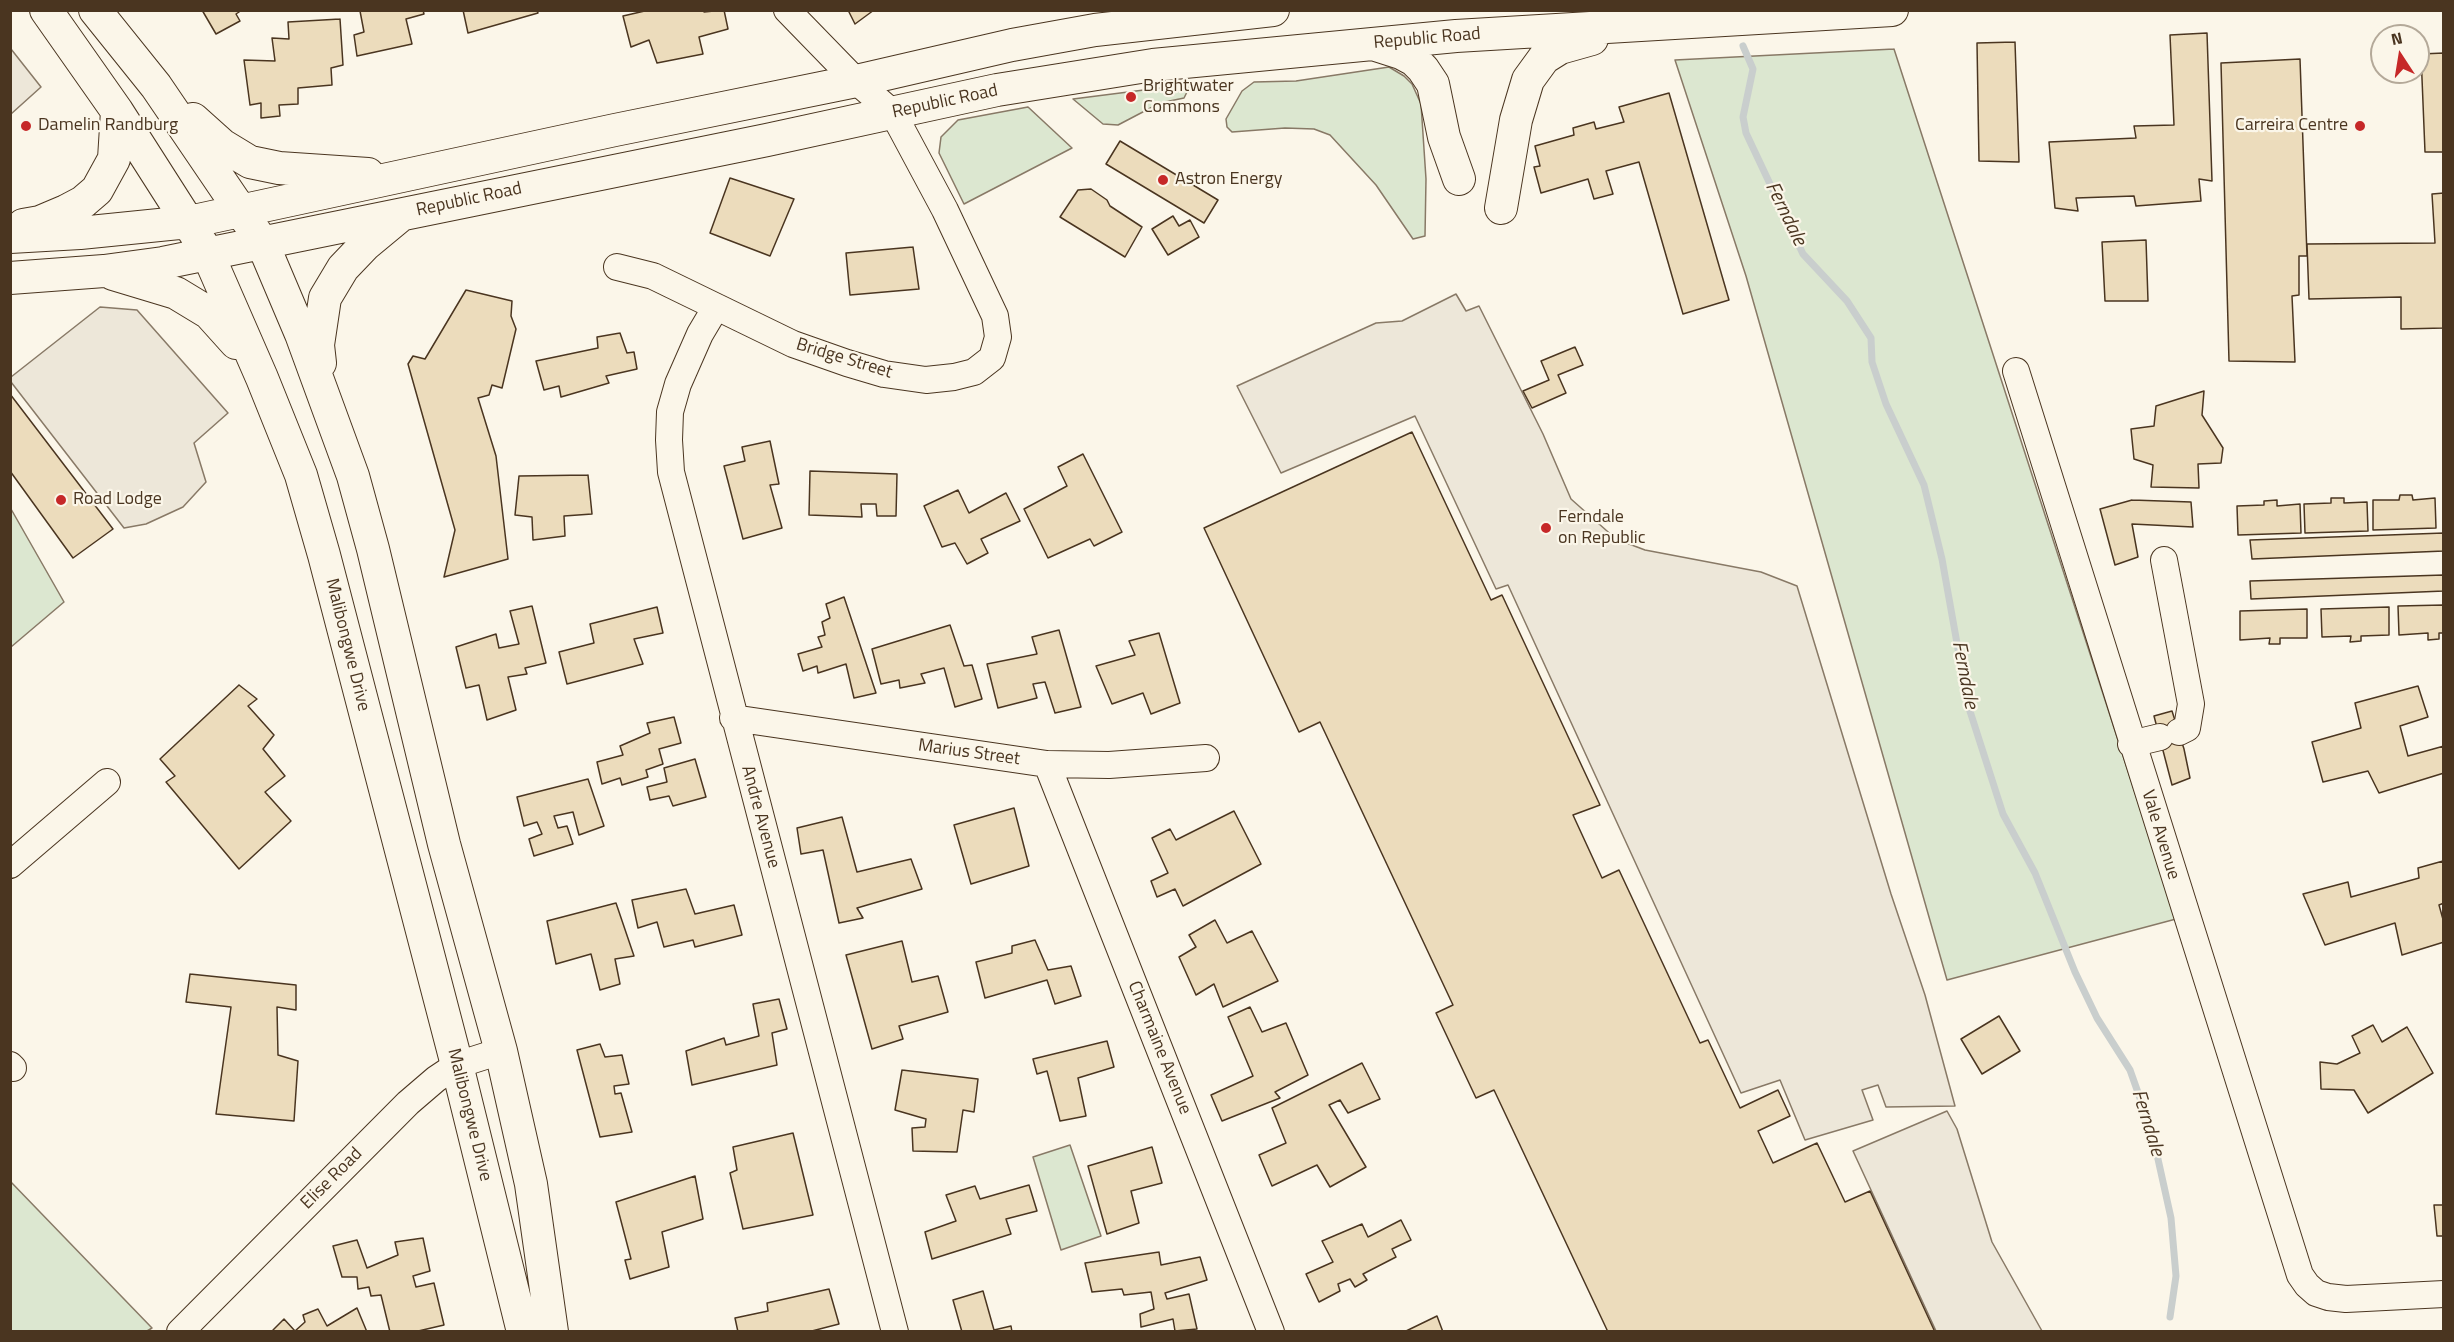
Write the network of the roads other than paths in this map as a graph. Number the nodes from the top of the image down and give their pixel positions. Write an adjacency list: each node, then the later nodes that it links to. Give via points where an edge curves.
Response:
1 (46, 10): 10 (main road, Malibongwe Drive)
2 (95, 10): 9 (main road)
3 (787, 10): 8 (street)
4 (1273, 10): 8 (main road, via 1095,30)
5 (1892, 10): 6 (main road, Republic Road)
6 (1660, 22): 7 (main road, Republic Road); 14 (main road, via 1574,43 1544,58 1528,80 1521,99)
7 (1373, 44): 11 (main road, Republic Road, via 1153,65 997,90); 13 (main road, via 1414,60 1433,84 1444,137)
8 (856, 81): 11 (street); 12 (main road)
9 (156, 86): 12 (main road, via 222,145 250,162); 15 (main road)
10 (117, 111): 17 (main road, Malibongwe Drive); 18 (main road, via 114,159 97,190 83,202 40,222)
11 (893, 113): 16 (main road, Republic Road); 25 (street, Bridge Street, via 995,316 998,337 992,358 974,372 954,377 926,380 884,374 793,344)
12 (394, 177): 15 (main road)
13 (1459, 179)
14 (1501, 208)
15 (241, 211): 17 (main road); 20 (main road)
16 (404, 214): 20 (main road, Republic Road); 28 (main road, via 365,244 343,268 325,298 318,345)
17 (189, 222): 19 (main road); 21 (main road, Malibongwe Drive)
18 (10, 228)
19 (10, 237)
20 (262, 242): 21 (main road, Republic Road); 28 (main road)
21 (207, 252): 23 (main road, Republic Road); 27 (main road, Malibongwe Drive)
22 (616, 267): 25 (street, Bridge Street, via 653,276)
23 (104, 271): 24 (main road, Republic Road); 27 (main road, via 176,292 209,313 229,332)
24 (10, 278)
25 (716, 307): 30 (street, Andre Avenue, via 678,384 670,412 669,440 671,471)
26 (2016, 371): 31 (street, Vale Avenue)
27 (262, 378): 37 (main road, Malibongwe Drive, via 319,535)
28 (322, 388): 36 (main road, via 374,549 444,844)
29 (2164, 560): 31 (street, via 2191,704 2187,728)
30 (734, 718): 33 (street, Marius Street); 42 (street, Andre Avenue)
31 (2131, 744): 38 (street, Vale Avenue, via 2300,1275 2316,1293 2346,1299)
32 (1206, 758): 33 (street, Marius Street, via 1109,765)
33 (1047, 764): 43 (street, Charmaine Avenue)
34 (107, 782): 35 (street)
35 (10, 865)
36 (501, 1051): 37 (street, Elise Road); 41 (main road, via 531,1184)
37 (457, 1065): 39 (street, Elise Road, via 408,1103); 40 (main road, Malibongwe Drive)
38 (2444, 1294)
39 (180, 1332)
40 (523, 1332)
41 (552, 1332)
42 (895, 1332)
43 (1271, 1332)

